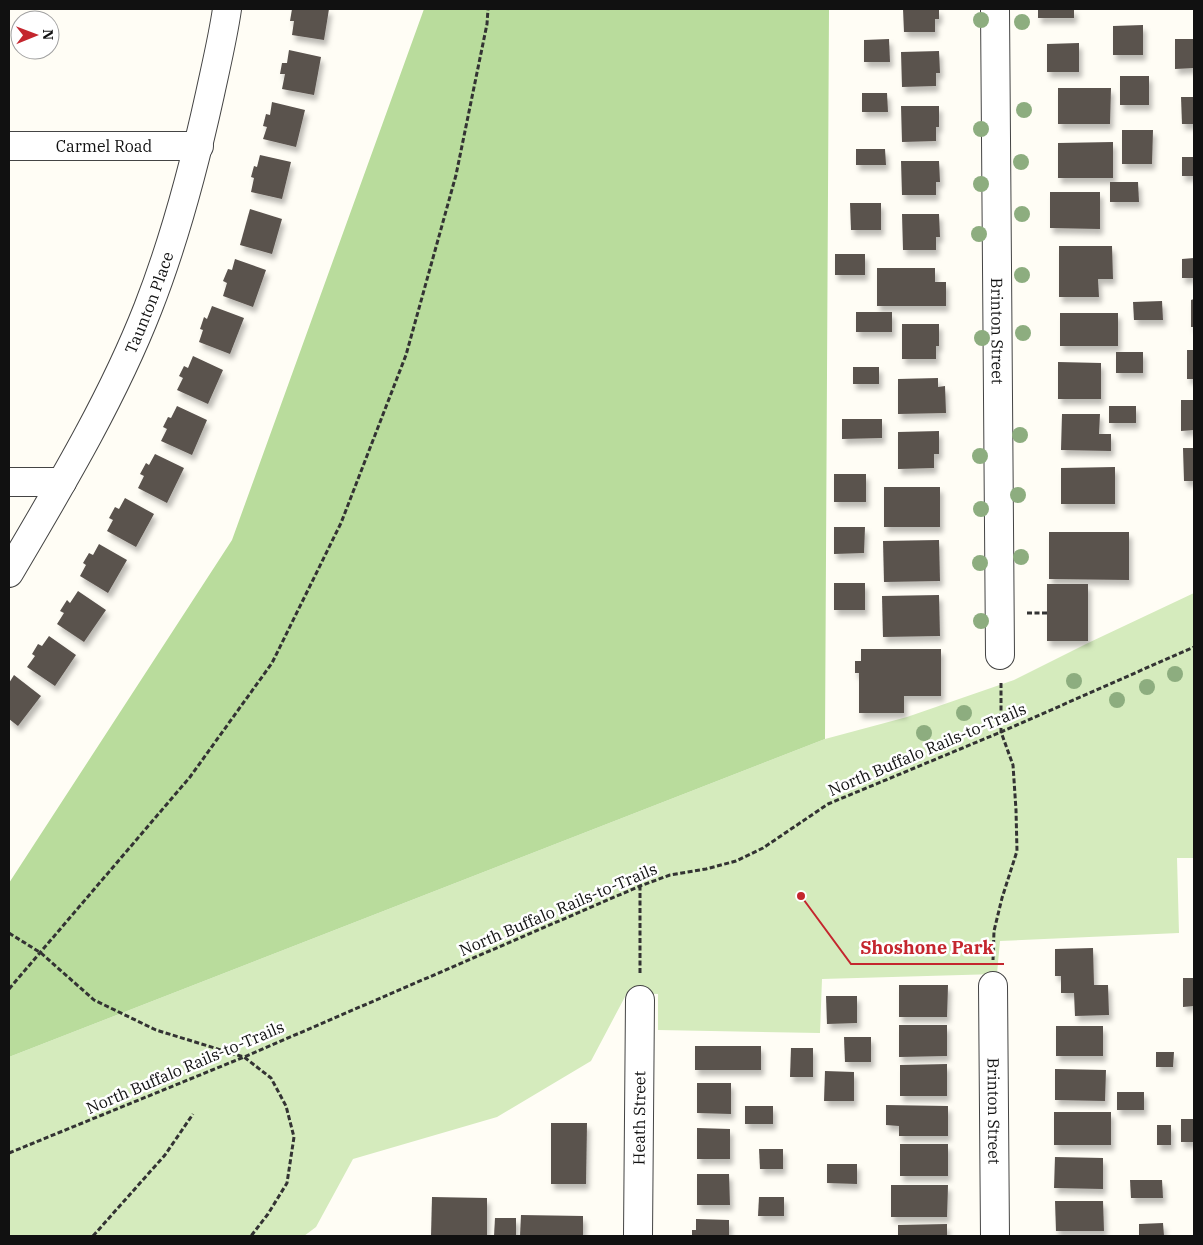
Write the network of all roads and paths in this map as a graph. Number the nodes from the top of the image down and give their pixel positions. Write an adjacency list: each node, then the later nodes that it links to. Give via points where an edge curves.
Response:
1 (228, 9): 5 (street, Taunton Place)
2 (488, 9): 16 (path, via 456,175 406,355 341,523 272,664 190,777)
3 (995, 9): 12 (street, Brinton Street)
4 (9, 146): 5 (street, Carmel Road)
5 (199, 146): 7 (street, Taunton Place, via 148,309 125,361)
6 (9, 482): 7 (street)
7 (62, 482): 8 (street, Taunton Place)
8 (9, 573)
9 (1018, 613): 10 (path)
10 (1047, 613)
11 (1194, 647): 13 (path, North Buffalo Rails-to-Trails)
12 (1000, 655): 13 (path)
13 (1001, 732): 14 (path, North Buffalo Rails-to-Trails, via 828,804 764,848 736,861 670,875); 17 (path, via 1012,765 1017,851 994,931)
14 (640, 886): 19 (path); 20 (path, North Buffalo Rails-to-Trails)
15 (9, 933): 16 (path)
16 (41, 953): 18 (path); 20 (path, via 94,1000 156,1030)
17 (992, 986): 26 (street, Brinton Street)
18 (9, 989)
19 (640, 1000): 25 (street, Heath Street)
20 (244, 1057): 22 (path, North Buffalo Rails-to-Trails); 24 (path, via 271,1078 286,1106 294,1137 287,1182)
21 (194, 1114): 23 (path, via 165,1155)
22 (9, 1153)
23 (93, 1236)
24 (251, 1236)
25 (638, 1236)
26 (995, 1236)

